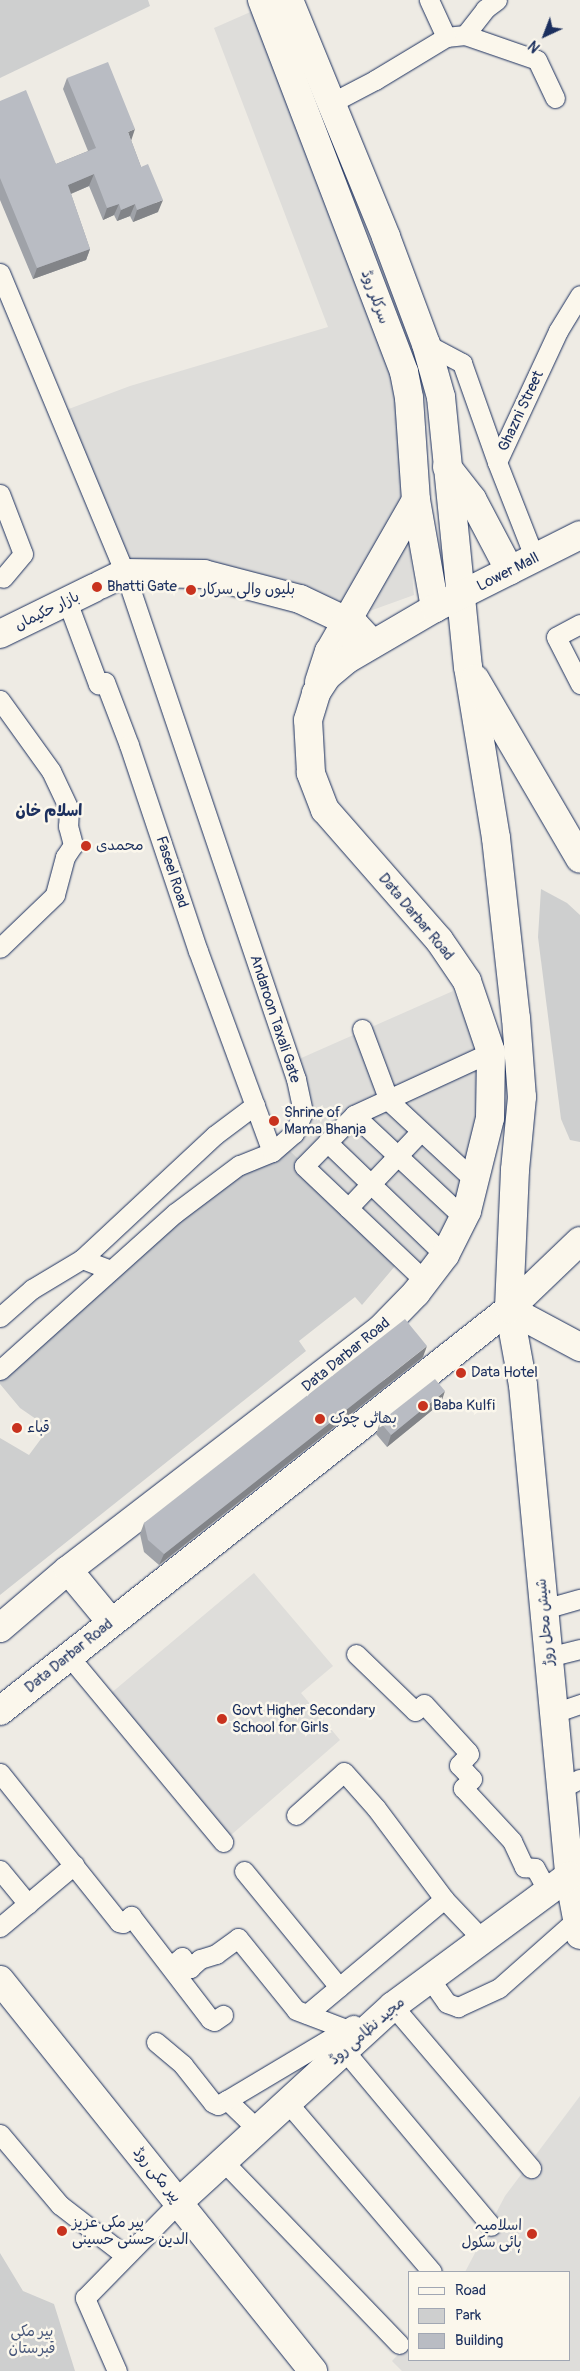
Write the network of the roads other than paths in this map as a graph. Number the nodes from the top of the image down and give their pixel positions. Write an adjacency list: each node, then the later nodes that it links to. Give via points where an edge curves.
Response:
1 (262, 0): 15 (main road, سرکلر روڈ, via 404,372 410,398)
2 (289, 0): 8 (main road, سرکلر روڈ)
3 (429, 0): 6 (street)
4 (497, 0): 5 (street, via 485,9)
5 (465, 35): 6 (street); 7 (street, via 538,60)
6 (446, 37): 8 (street)
7 (555, 98)
8 (331, 102): 11 (main road, سرکلر روڈ)
9 (0, 273): 19 (street, Andaroon Taxali Gate)
10 (580, 295): 12 (street, Ghazni Street, via 558,331)
11 (426, 344): 12 (street, via 462,363); 13 (main road, سرکلر روڈ, via 441,397)
12 (497, 462): 17 (street, Ghazni Street)
13 (447, 467): 18 (main road, via 472,499); 21 (main road, سرکلر روڈ, via 451,520)
14 (0, 494): 20 (street, via 23,554)
15 (416, 500): 23 (main road, سرکلر روڈ); 24 (main road)
16 (580, 535): 17 (main road, Lower Mall)
17 (535, 559): 18 (main road, Lower Mall)
18 (510, 571): 21 (main road, Lower Mall)
19 (125, 573): 22 (main road, بازار حکیماں); 24 (main road, via 204,574 282,593); 41 (street, Andaroon Taxali Gate, via 296,1079 303,1112 294,1133)
20 (3, 578)
21 (463, 594): 23 (main road, Lower Mall); 28 (main road, سرکلر روڈ)
22 (67, 601): 26 (main road, بازار حکیماں); 37 (street, Faseel Road, via 98,684 105,682 129,745 198,951)
23 (435, 608): 27 (main road, Data Darbar Road)
24 (346, 620): 27 (main road, via 360,628); 30 (main road, via 328,652)
25 (580, 624): 29 (street, via 556,637)
26 (0, 634)
27 (372, 642): 30 (main road, Data Darbar Road, via 336,667)
28 (468, 667): 32 (main road); 52 (main road, شیش محل روڑ, via 496,838 522,1097 514,1180)
29 (580, 684)
30 (316, 693): 35 (main road, Data Darbar Road, via 308,720 308,752 311,773 325,810 439,940 458,967 478,1008)
31 (0, 700): 33 (street, via 52,772 69,809 68,826 73,845 54,896)
32 (580, 859)
33 (0, 948)
34 (362, 1029): 36 (street)
35 (491, 1052): 36 (street); 43 (main road, Data Darbar Road, via 490,1118)
36 (389, 1101): 38 (street); 39 (street)
37 (255, 1105): 41 (street, Faseel Road); 49 (street, via 215,1135)
38 (354, 1115): 40 (street); 42 (street)
39 (421, 1130): 42 (street); 43 (street)
40 (327, 1142): 44 (street); 45 (street, via 304,1166)
41 (272, 1152): 50 (street, Andaroon Taxali Gate, via 239,1165 175,1213)
42 (397, 1156): 44 (street); 46 (street)
43 (475, 1181): 46 (main road, Data Darbar Road)
44 (371, 1184): 45 (street); 48 (street)
45 (348, 1208): 51 (street)
46 (464, 1218): 48 (main road, Data Darbar Road)
47 (580, 1241): 52 (main road, Data Darbar Road)
48 (445, 1255): 51 (main road, Data Darbar Road)
49 (82, 1259): 50 (street); 53 (street, via 32,1289)
50 (111, 1270): 55 (street, Andaroon Taxali Gate)
51 (425, 1281): 56 (main road, Data Darbar Road, via 380,1330)
52 (509, 1309): 54 (main road); 58 (main road, شیش محل روڑ, via 523,1385); 59 (main road, Data Darbar Road)
53 (0, 1317)
54 (580, 1347)
55 (0, 1370)
56 (68, 1570): 59 (main road); 60 (main road, Data Darbar Road)
57 (580, 1599): 58 (street)
58 (544, 1609): 64 (main road, شیش محل روڑ)
59 (111, 1622): 63 (main road, Data Darbar Road)
60 (0, 1628)
61 (580, 1649): 64 (street)
62 (356, 1654): 75 (street, via 415,1711 424,1704 468,1752 459,1765 472,1779 463,1788 512,1842 524,1867 535,1868)
63 (68, 1655): 66 (main road, Data Darbar Road); 71 (street)
64 (548, 1657): 67 (main road, شیش محل روڑ)
65 (580, 1704): 67 (street)
66 (0, 1711)
67 (554, 1713): 69 (main road, شیش محل روڑ)
68 (0, 1773): 72 (street)
69 (570, 1784): 75 (main road, شیش محل روڑ)
70 (296, 1815): 76 (street, via 344,1772 376,1808)
71 (223, 1842)
72 (74, 1865): 77 (street); 81 (street, via 119,1922 123,1923 131,1916)
73 (0, 1870): 77 (street)
74 (244, 1871): 84 (street)
75 (558, 1884): 79 (main road, شیش محل روڑ); 80 (main road, مجید نظامی روڈ)
76 (444, 1899): 80 (street); 84 (street)
77 (28, 1904): 78 (street)
78 (0, 1927)
79 (578, 1927): 82 (street, via 499,1988 458,2007 447,2003)
80 (484, 1940): 82 (main road, مجید نظامی روڈ)
81 (171, 1966): 86 (street, via 182,1957 190,1968 200,1958 216,1954 238,1938 294,2008); 87 (street, via 210,2019 214,2021)
82 (430, 1979): 85 (main road, مجید نظامی روڈ)
83 (0, 1980): 96 (main road, پیر مکی روڈ)
84 (339, 1987): 86 (street)
85 (393, 2006): 88 (main road, مجید نظامی روڈ); 95 (street)
86 (307, 2014): 88 (street)
87 (223, 2015)
88 (352, 2037): 90 (street); 91 (main road, مجید نظامی روڈ); 97 (street)
89 (156, 2042): 90 (street, via 183,2065 213,2103 218,2105)
90 (227, 2100): 92 (street)
91 (287, 2102): 92 (main road, مجید نظامی روڈ); 99 (street)
92 (257, 2129): 94 (main road, مجید نظامی روڈ)
93 (3, 2141): 98 (street, via 60,2205)
94 (223, 2161): 96 (main road, مجید نظامی روڈ); 100 (street)
95 (532, 2168)
96 (179, 2202): 98 (street); 102 (main road, پیر مکی روڈ)
97 (492, 2226)
98 (126, 2256): 101 (street, via 85,2298)
99 (431, 2271)
100 (399, 2344)
101 (117, 2371)
102 (314, 2371)

